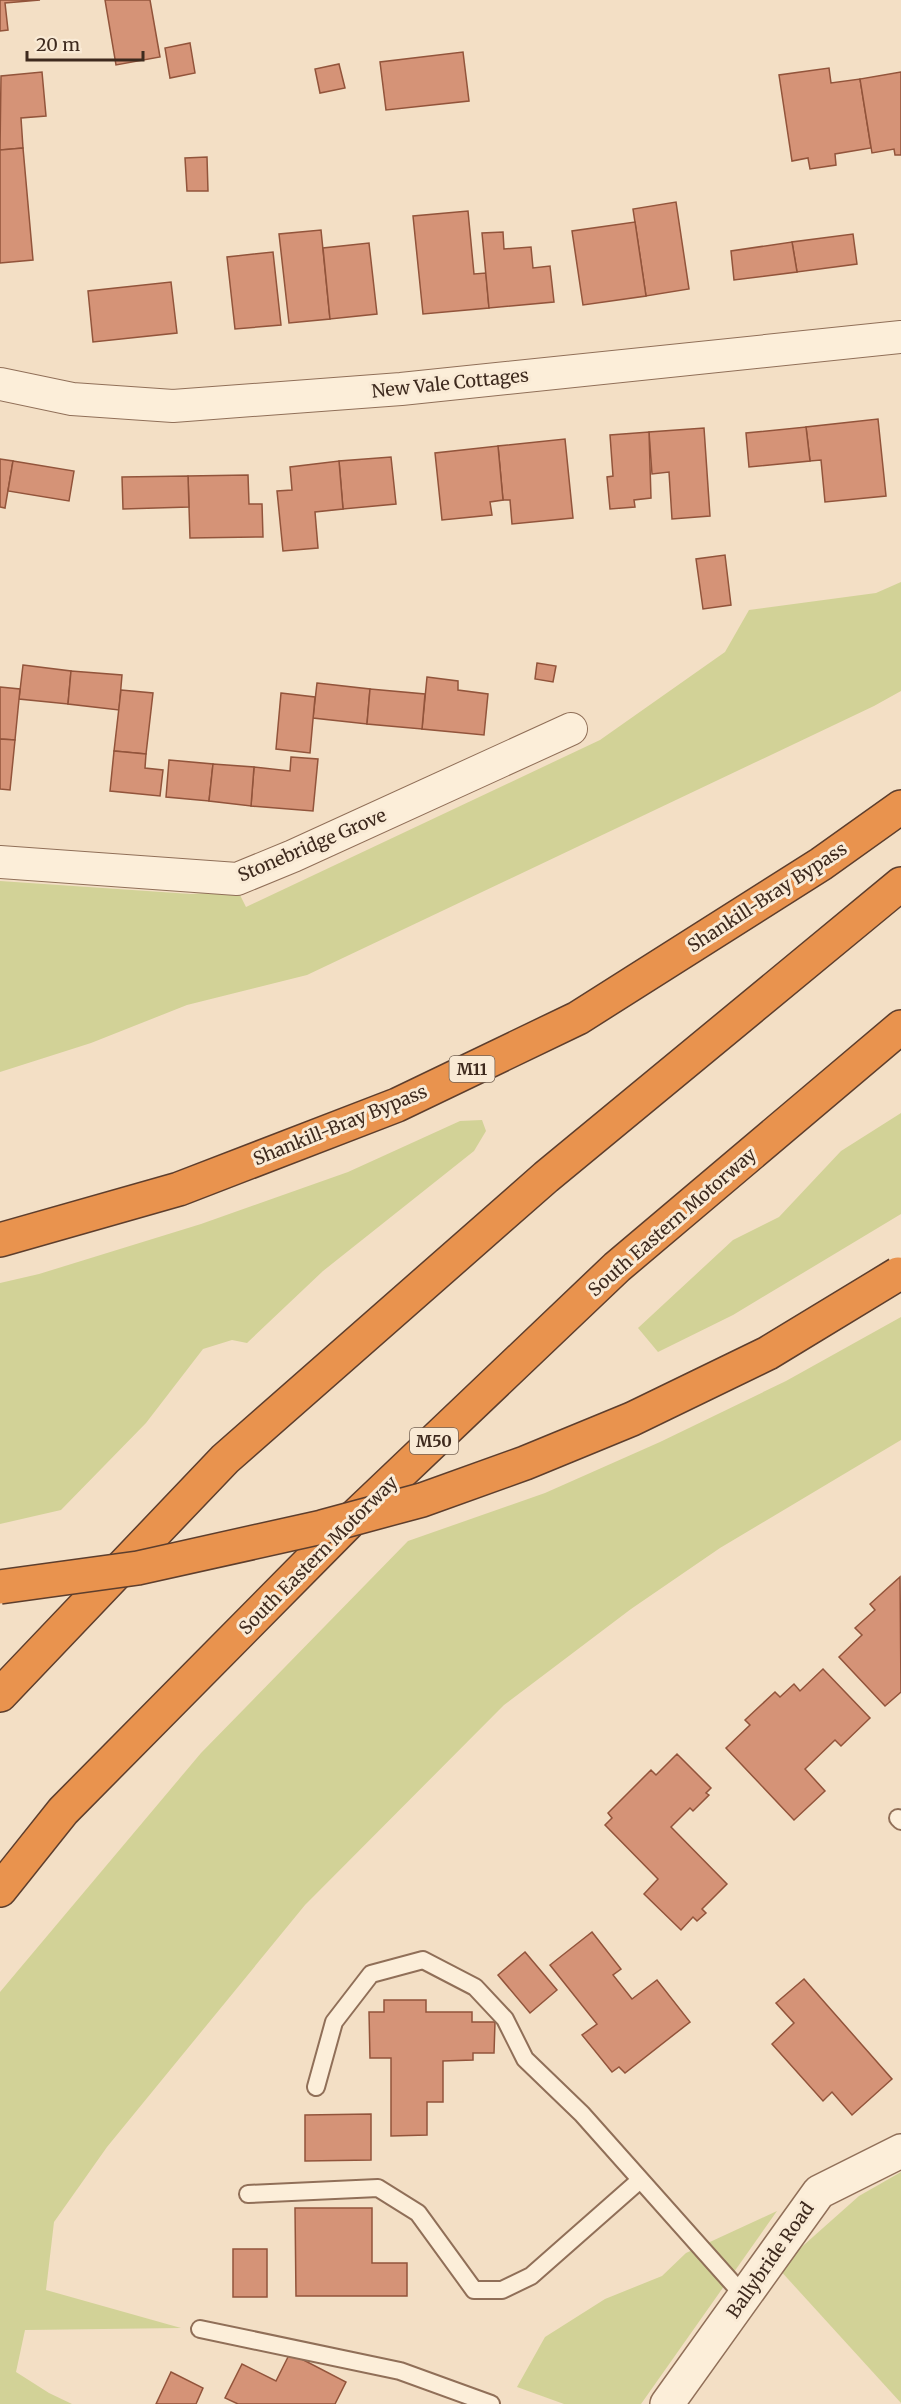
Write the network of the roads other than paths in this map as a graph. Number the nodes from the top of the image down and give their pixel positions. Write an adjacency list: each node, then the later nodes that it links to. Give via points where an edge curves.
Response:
1 (901, 337): 2 (street, New Vale Cottages, via 401,389 173,406 72,399)
2 (0, 384)
3 (571, 729): 5 (street, Stonebridge Grove, via 237,879)
4 (901, 807): 8 (highway, Shankill-Bray Bypass / M11, via 820,864 578,1018 418,1095 179,1189)
5 (0, 862)
6 (901, 884): 11 (highway, via 546,1177 225,1459)
7 (901, 1027): 12 (highway, South Eastern Motorway / M50, via 617,1267 356,1515 63,1811)
8 (0, 1240)
9 (899, 1273): 10 (highway, bridge, via 768,1353 632,1419 422,1500 138,1568)
10 (0, 1587)
11 (0, 1695)
12 (0, 1890)
13 (316, 2087): 15 (lane, via 334,2022 371,1974 423,1960 475,1987 505,2019 525,2059 582,2114)
14 (901, 2151): 17 (street, Ballybride Road, via 819,2192)
15 (640, 2180): 16 (lane, via 531,2276 502,2290 474,2290 418,2213 378,2188); 17 (lane)
16 (248, 2194)
17 (744, 2296): 20 (street, Ballybride Road)
18 (200, 2329): 19 (lane, via 400,2371)
19 (491, 2404)
20 (668, 2404)

